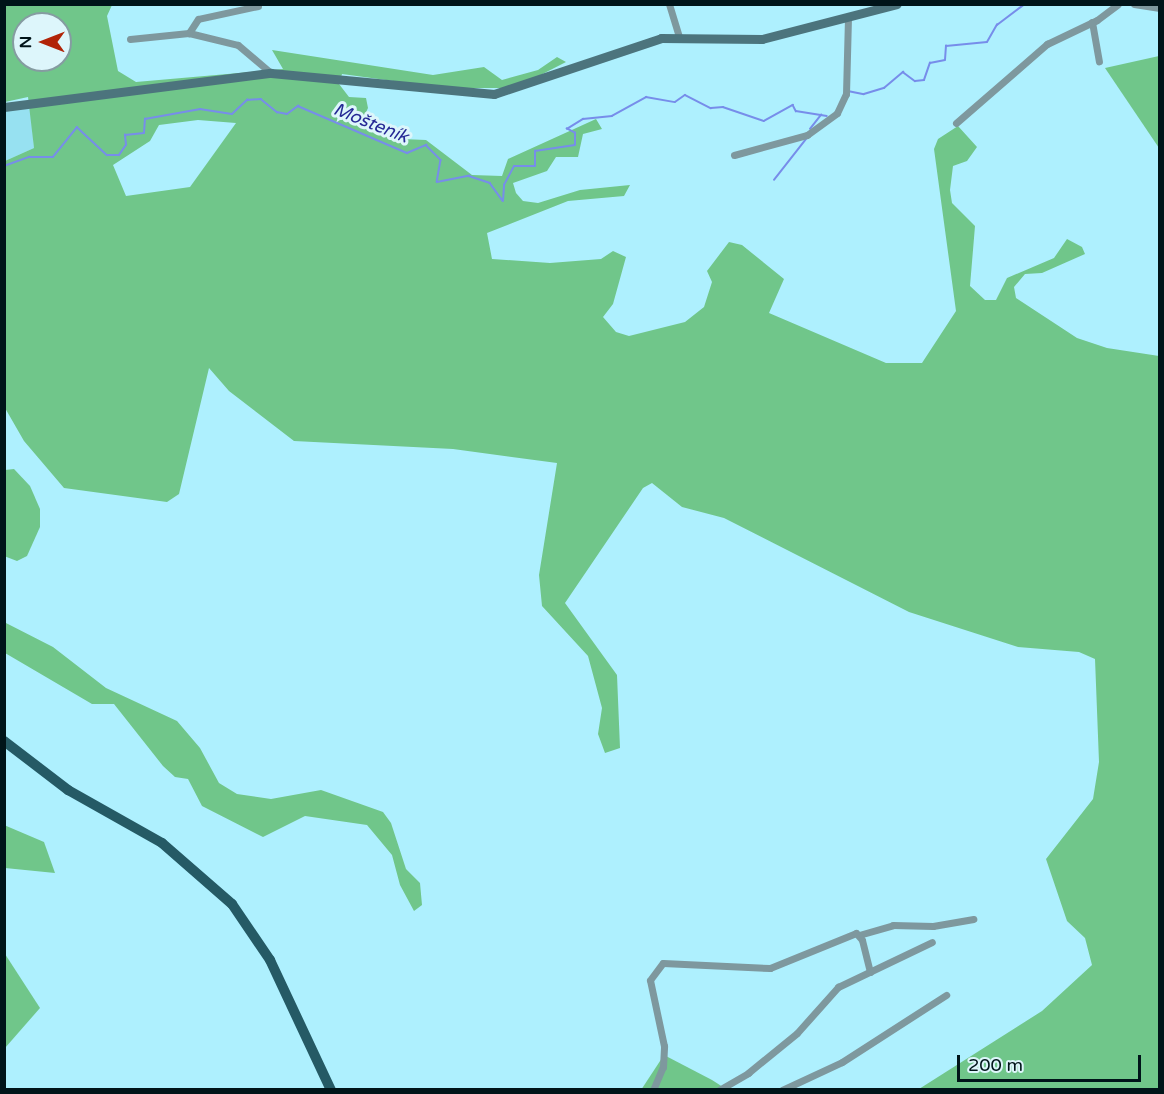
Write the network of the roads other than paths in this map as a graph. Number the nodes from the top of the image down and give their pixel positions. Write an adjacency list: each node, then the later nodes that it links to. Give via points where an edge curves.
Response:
1 (669, 4): 10 (street)
2 (897, 4): 7 (street)
3 (1118, 4): 8 (street)
4 (1134, 4): 6 (street)
5 (258, 6): 9 (street, via 198,19)
6 (1160, 8)
7 (848, 18): 10 (street, via 755,40); 16 (street, via 846,92 837,113 809,134)
8 (1092, 21): 12 (street); 15 (street, via 1047,45)
9 (189, 33): 11 (street); 13 (street, via 238,45)
10 (679, 36): 13 (street, via 637,45 522,88 481,96)
11 (130, 39)
12 (1099, 61)
13 (271, 73): 14 (street)
14 (4, 107)
15 (956, 123)
16 (734, 155)
17 (4, 741): 23 (main road, via 68,790 162,843 196,868 232,904 270,960)
18 (973, 919): 19 (street, via 933,926 893,925)
19 (859, 935): 21 (street); 24 (street, via 839,936 770,968 668,962 659,965 650,980 664,1046 663,1067)
20 (932, 942): 21 (street)
21 (870, 972): 25 (street, via 838,987 797,1033 748,1073)
22 (946, 995): 26 (street, via 842,1062)
23 (331, 1089)
24 (653, 1089)
25 (719, 1089)
26 (782, 1089)

